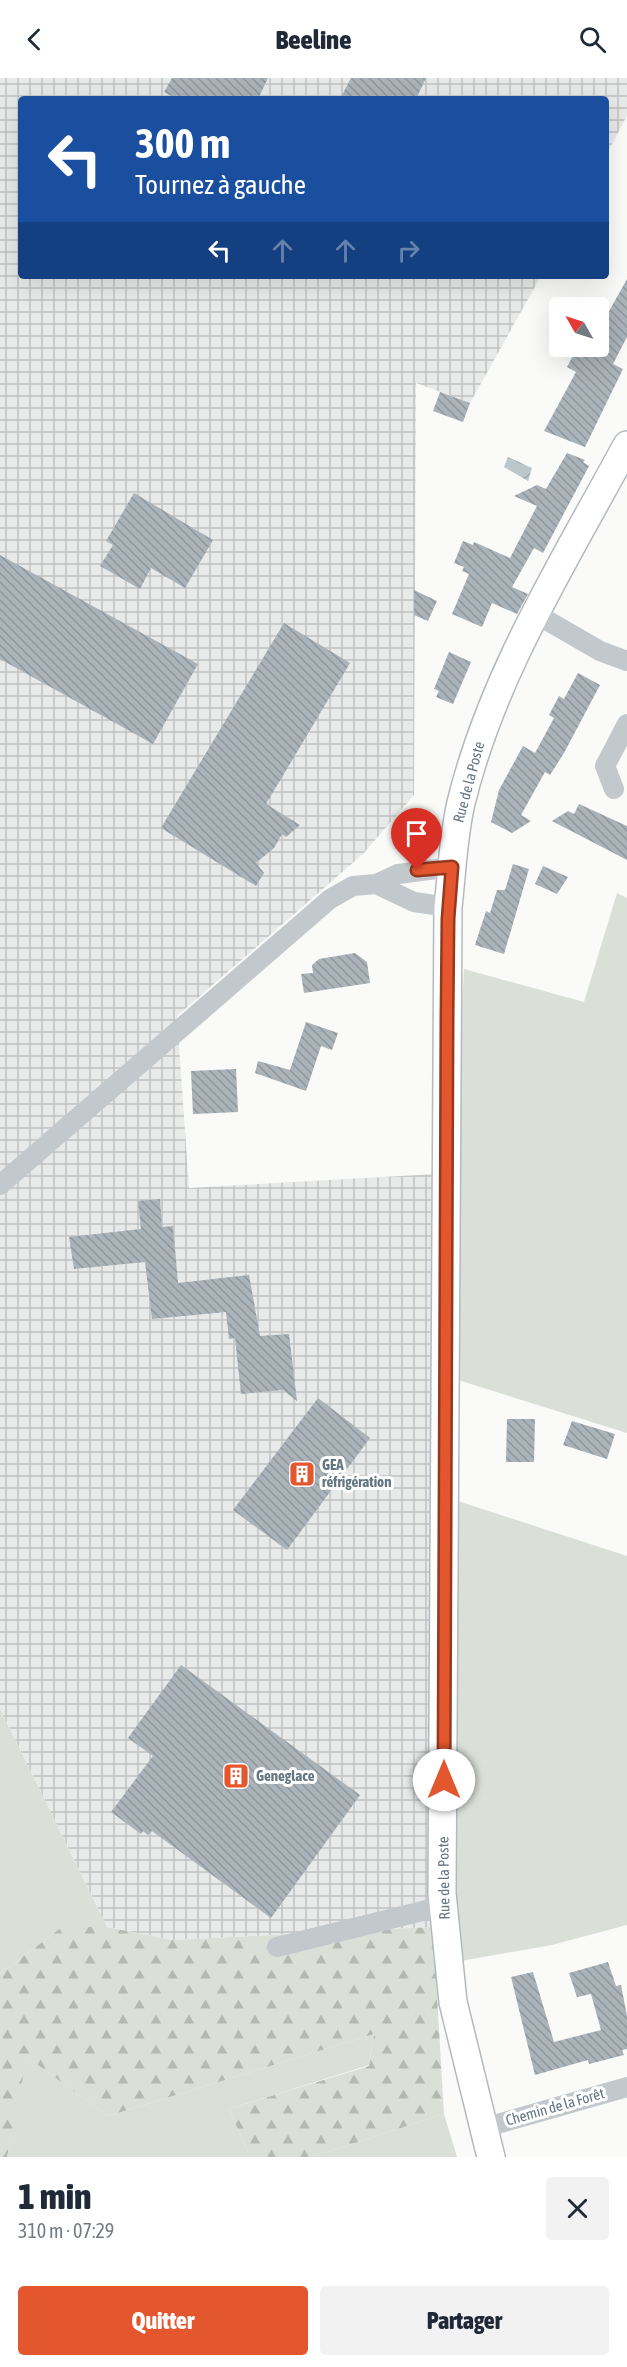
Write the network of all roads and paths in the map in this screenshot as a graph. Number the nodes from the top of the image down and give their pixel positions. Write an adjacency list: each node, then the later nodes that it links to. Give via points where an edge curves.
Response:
1 (627, 445): 2 (street, Rue de la Poste)
2 (536, 614): 3 (street, via 600,651); 6 (street, Rue de la Poste, via 474,756 460,808)
3 (627, 661)
4 (627, 724): 5 (street, via 605,766)
5 (615, 789)
6 (452, 867): 7 (street, via 417,870); 8 (street, Rue de la Poste)
7 (376, 884): 8 (street, via 414,902); 9 (street, via 353,886 330,899)
8 (448, 907): 10 (street, Rue de la Poste)
9 (0, 1185)
10 (443, 1906): 11 (street); 13 (street, Rue de la Poste, via 453,2002)
11 (277, 1947)
12 (627, 2087): 13 (street, Chemin de la Forêt)
13 (483, 2128): 14 (street, Rue de la Poste)
14 (491, 2157)

